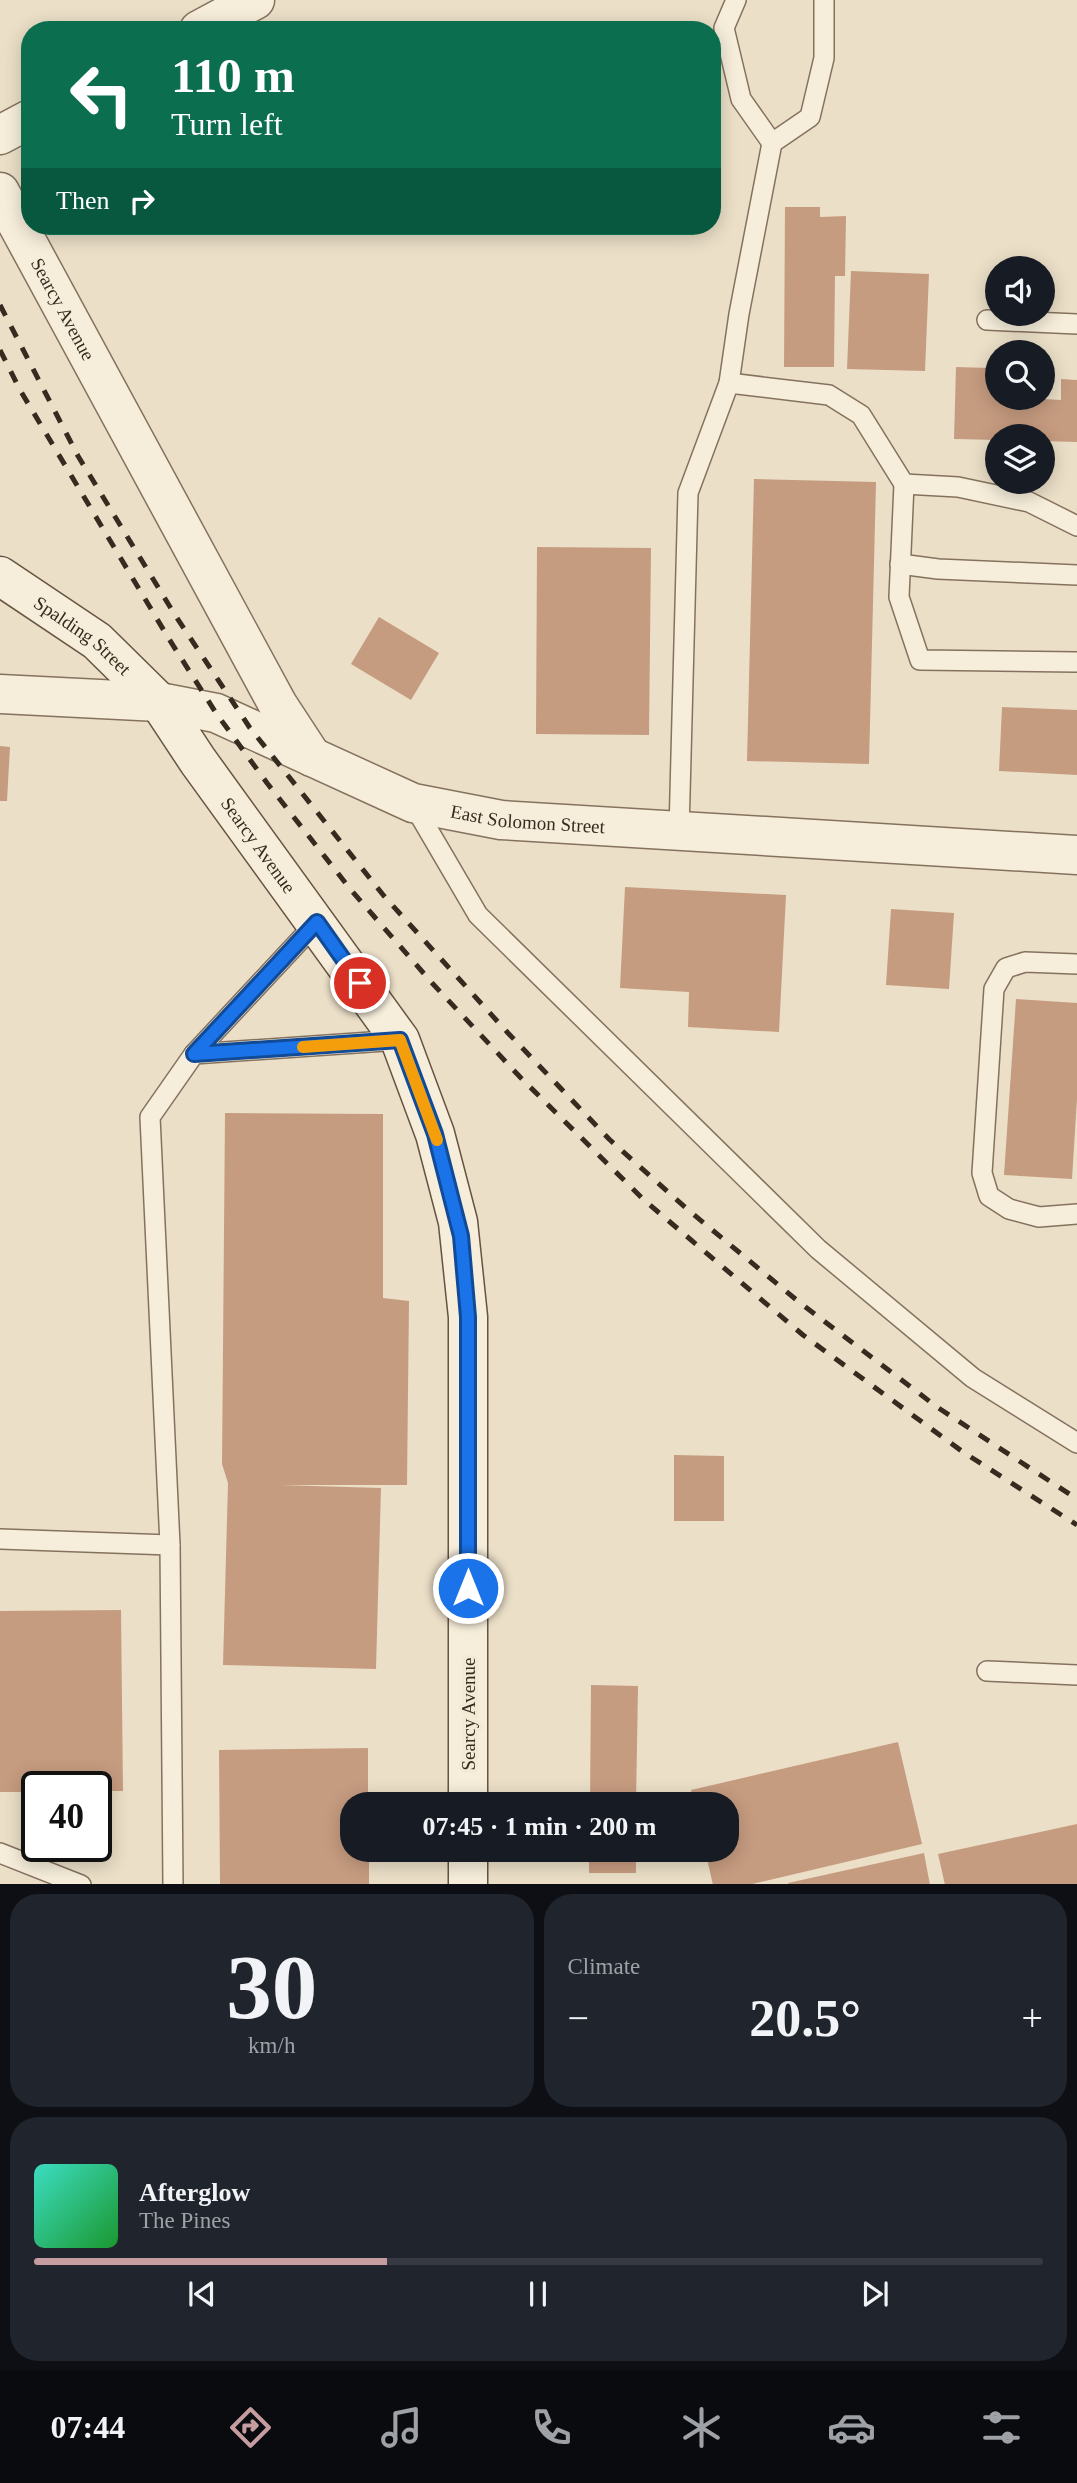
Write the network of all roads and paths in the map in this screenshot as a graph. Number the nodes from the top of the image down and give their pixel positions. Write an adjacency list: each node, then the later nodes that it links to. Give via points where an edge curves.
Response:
1 (255, 0): 4 (street)
2 (736, 0): 7 (lane, via 724,28 741,99)
3 (824, 0): 7 (lane, via 824,58 810,117)
4 (216, 21)
5 (21, 124): 6 (street)
6 (0, 135)
7 (772, 143): 13 (lane)
8 (0, 192): 9 (street, Searcy Avenue)
9 (21, 231)
10 (23, 235): 22 (street, Searcy Avenue, via 278,705)
11 (1055, 323): 12 (lane)
12 (1077, 324)
13 (729, 383): 14 (lane, via 829,395 861,415); 24 (lane, via 688,493)
14 (904, 484): 15 (lane, via 958,487 1029,502); 16 (lane)
15 (1077, 526)
16 (900, 564): 17 (lane); 19 (lane, via 899,597 920,660)
17 (1077, 575)
18 (0, 576): 21 (street, Spalding Street, via 97,641)
19 (1077, 662)
20 (0, 694): 21 (street, East Solomon Street)
21 (159, 702): 22 (street, East Solomon Street, via 216,713); 26 (street, Searcy Avenue)
22 (312, 757): 23 (street, East Solomon Street)
23 (412, 803): 24 (street, East Solomon Street, via 501,820); 31 (lane, via 478,915 818,1250 974,1378)
24 (679, 831): 25 (street, East Solomon Street)
25 (1077, 855)
26 (317, 922): 28 (street, Searcy Avenue); 29 (lane)
27 (1077, 964): 30 (lane, via 1025,962 1006,968 994,989 982,1173 989,1196 1009,1209 1040,1217)
28 (400, 1040): 29 (lane); 36 (street, Searcy Avenue, via 435,1134 461,1236 468,1317)
29 (194, 1054): 33 (lane, via 150,1117)
30 (1077, 1214)
31 (1077, 1443)
32 (0, 1539): 33 (lane)
33 (170, 1545): 40 (lane)
34 (987, 1671): 35 (lane)
35 (1077, 1675)
36 (468, 1792)
37 (1, 1858): 39 (lane)
38 (468, 1862): 41 (street)
39 (78, 1884)
40 (173, 1884)
41 (468, 1884)

